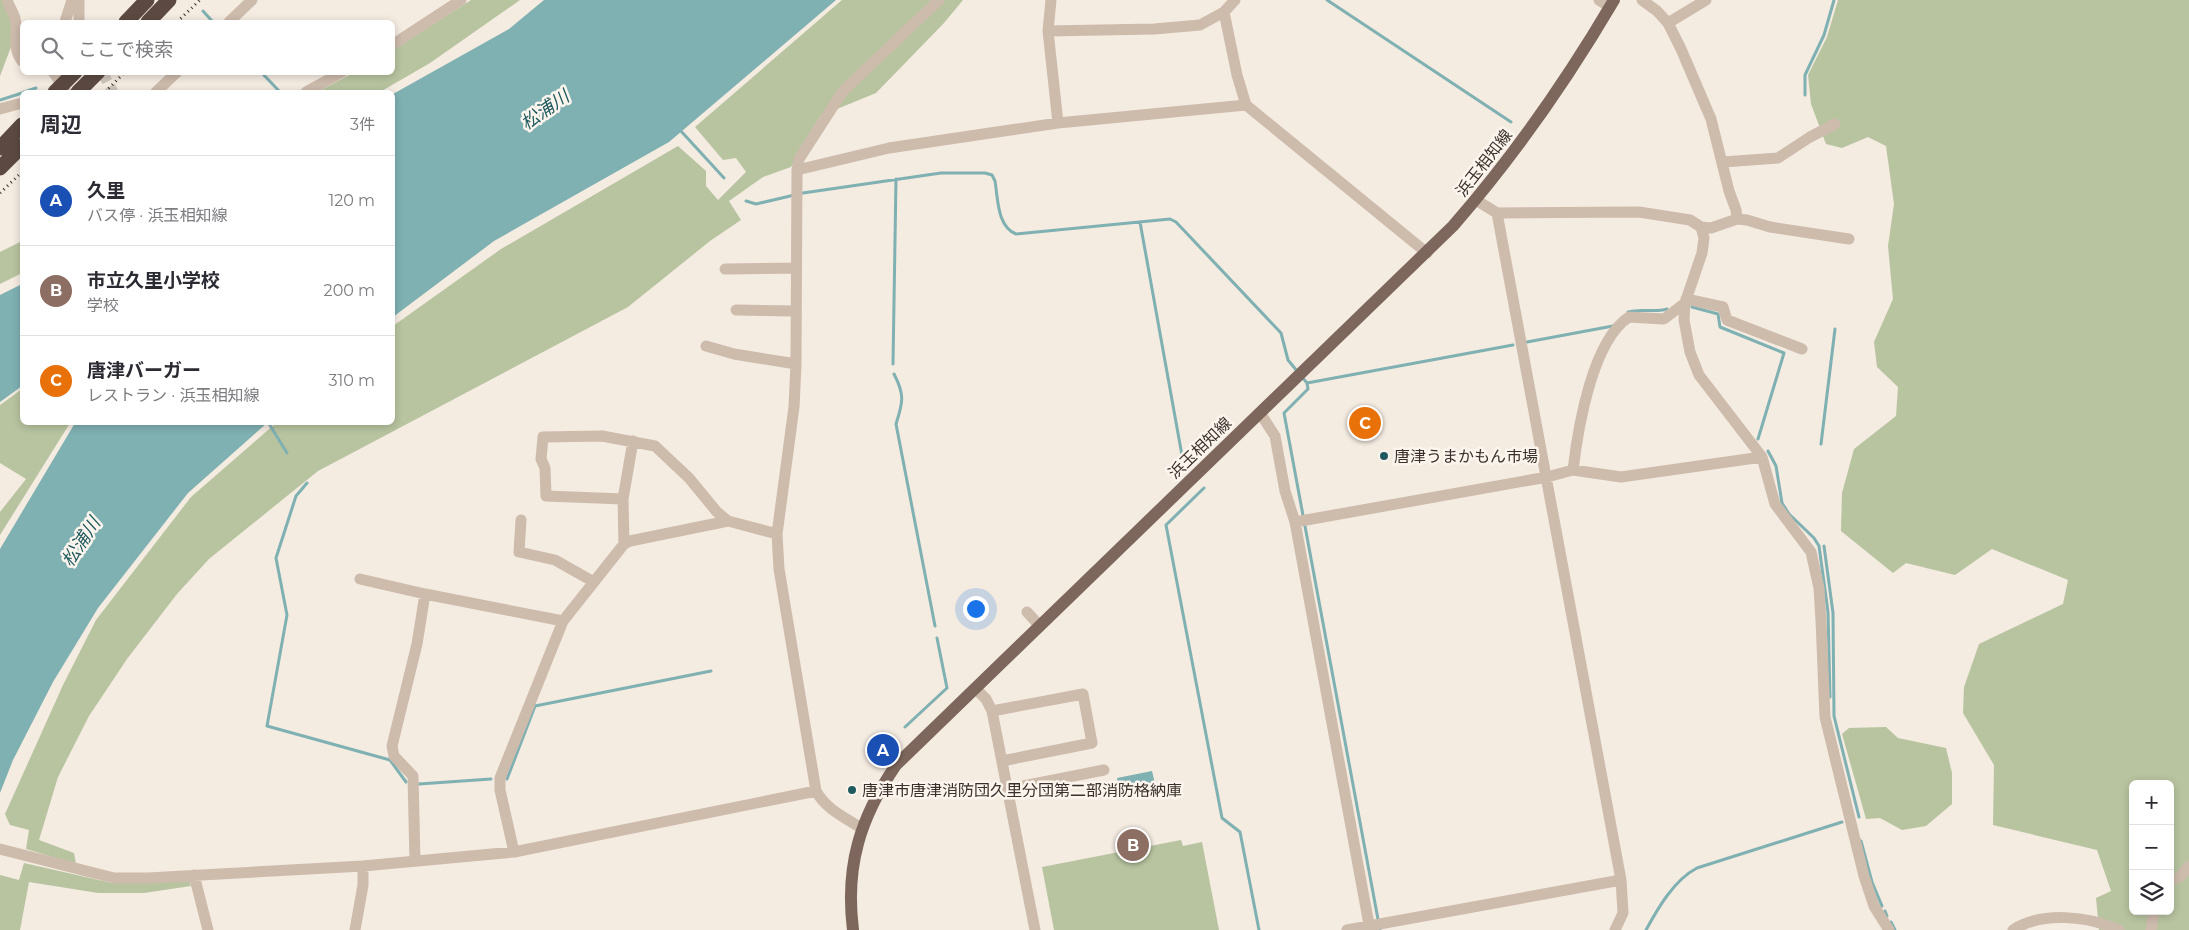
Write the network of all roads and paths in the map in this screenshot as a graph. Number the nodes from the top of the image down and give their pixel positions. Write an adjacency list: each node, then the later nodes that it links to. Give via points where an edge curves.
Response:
1 (6, 0): 23 (street, via 15,18 15,45)
2 (72, 0): 15 (street)
3 (79, 0): 16 (street)
4 (147, 0): 17 (highway)
5 (168, 0): 18 (highway)
6 (252, 0): 19 (street)
7 (461, 0): 22 (street)
8 (939, 0): 44 (street, via 843,91 799,159)
9 (1051, 0): 21 (street)
10 (1235, 0): 14 (street)
11 (1642, 0): 20 (street)
12 (1706, 0): 20 (street)
13 (1608, 2): 45 (main road, 浜玉相知線, via 1555,96)
14 (1224, 12): 21 (street, via 1200,25); 35 (street)
15 (67, 20)
16 (79, 20)
17 (128, 20)
18 (150, 20)
19 (231, 20)
20 (1668, 23): 42 (street, via 1710,119)
21 (1048, 31): 37 (street)
22 (395, 43)
23 (20, 58)
24 (56, 75): 29 (street)
25 (73, 75): 30 (highway)
26 (95, 75): 31 (highway)
27 (174, 75): 32 (street)
28 (337, 75): 33 (street)
29 (61, 90)
30 (62, 90)
31 (80, 90)
32 (158, 90)
33 (310, 90)
34 (20, 104): 36 (street)
35 (1246, 105): 37 (street); 50 (street)
36 (0, 109)
37 (1058, 123): 44 (street, via 889,148)
38 (1835, 124): 42 (street, via 1778,158)
39 (20, 127): 40 (highway)
40 (0, 148)
41 (20, 148): 43 (highway)
42 (1723, 162): 47 (street)
43 (0, 168)
44 (797, 170): 51 (street)
45 (1476, 200): 46 (street); 50 (main road, 浜玉相知線)
46 (1497, 213): 48 (street, via 1640,212 1690,220); 63 (street)
47 (1737, 219): 48 (street, via 1711,228); 49 (street)
48 (1702, 227): 53 (street, via 1702,253)
49 (1849, 239)
50 (1427, 253): 59 (main road, 浜玉相知線)
51 (795, 268): 52 (street); 55 (street)
52 (725, 269)
53 (1686, 301): 57 (street, via 1724,308 1727,320); 61 (street, via 1684,320 1690,352 1699,375); 62 (street, via 1664,319 1629,317 1600,353)
54 (736, 310): 55 (street)
55 (796, 311): 58 (street)
56 (706, 346): 58 (street)
57 (1802, 350)
58 (796, 364): 68 (street, via 794,407)
59 (1260, 413): 67 (street, via 1275,436 1285,491); 75 (main road, 浜玉相知線)
60 (633, 441): 64 (street); 64 (street, via 602,436 543,436 541,459 545,468 546,496); 66 (street, via 655,446)
61 (1762, 457): 62 (street, via 1621,476); 99 (street, via 1775,504 1812,552 1821,612 1825,717 1864,876 1874,906)
62 (1573, 470): 63 (street)
63 (1547, 477): 67 (street); 90 (street)
64 (623, 499): 69 (street)
65 (521, 520): 71 (street, via 519,552 555,560)
66 (728, 521): 68 (street); 69 (street)
67 (1300, 521): 92 (street)
68 (777, 534): 81 (street, via 779,569)
69 (624, 544): 71 (street)
70 (360, 579): 72 (street)
71 (594, 582): 74 (street)
72 (425, 594): 74 (street); 85 (street, via 392,746 394,756 413,776)
73 (1027, 612): 75 (street)
74 (563, 621): 84 (street, via 500,778)
75 (1039, 625): 76 (main road, 浜玉相知線)
76 (975, 688): 77 (street, via 986,699); 82 (main road, 浜玉相知線, via 896,765 877,794)
77 (992, 712): 78 (street); 78 (street, via 1082,694 1086,710 1092,743)
78 (1002, 761): 80 (street)
79 (1104, 770): 80 (street)
80 (1007, 789): 96 (street)
81 (816, 791): 82 (street, via 831,810); 84 (street)
82 (861, 828): 95 (main road, 浜玉相知線, via 853,870)
83 (4, 850): 88 (street, via 114,878)
84 (514, 852): 85 (street)
85 (416, 861): 86 (street)
86 (364, 866): 88 (street); 94 (street)
87 (2189, 866): 89 (street)
88 (194, 875): 93 (street)
89 (2174, 879)
90 (1621, 880): 92 (street); 98 (street, via 1622,913)
91 (2154, 915): 102 (street)
92 (1374, 926): 97 (street)
93 (208, 930)
94 (356, 930)
95 (853, 930)
96 (1035, 930)
97 (1348, 930)
98 (1615, 930)
99 (1889, 930)
100 (2013, 930): 101 (street, via 2038,919 2071,919)
101 (2119, 930)
102 (2152, 930)

